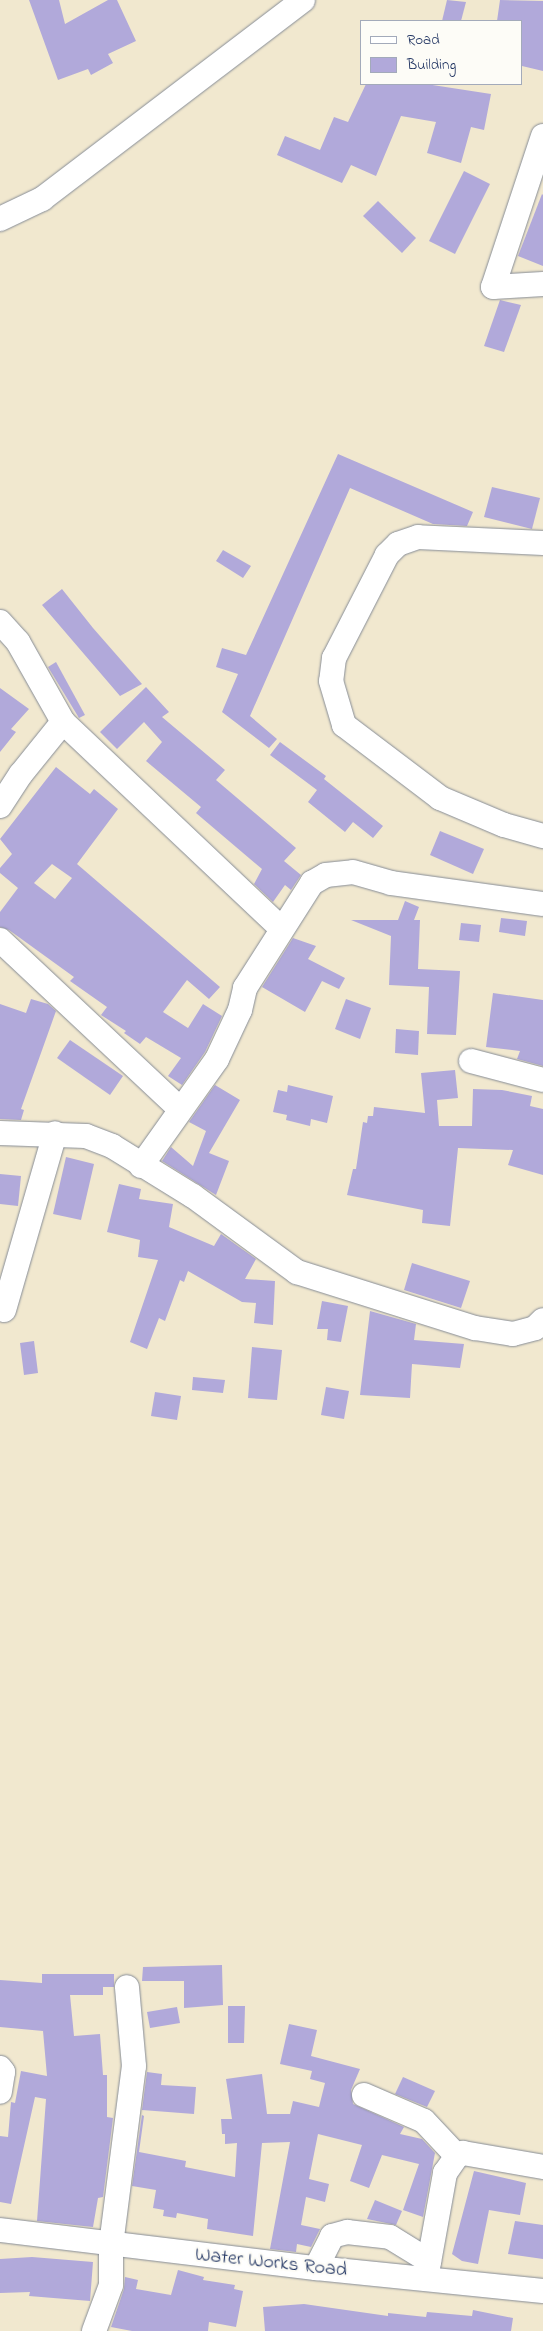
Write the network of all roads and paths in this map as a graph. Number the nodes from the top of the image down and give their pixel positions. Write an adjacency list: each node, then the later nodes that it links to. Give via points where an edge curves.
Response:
1 (303, 0): 3 (street, via 42,199)
2 (543, 136): 4 (street, via 493,287)
3 (0, 219)
4 (543, 284)
5 (543, 543): 9 (street, via 418,537 398,544 387,555 334,658 330,681 344,725 440,798 504,826)
6 (0, 622): 7 (street, via 18,642)
7 (64, 722): 8 (street, via 21,774); 11 (street)
8 (0, 806)
9 (543, 836)
10 (543, 904): 11 (street, via 390,882 340,871 312,883)
11 (282, 928): 15 (street, via 245,988 240,1010 217,1059)
12 (0, 940): 15 (street)
13 (471, 1061): 14 (street)
14 (543, 1080)
15 (180, 1109): 18 (street)
16 (0, 1133): 17 (street)
17 (55, 1133): 18 (street, via 86,1136 112,1146); 19 (street)
18 (141, 1166): 20 (street, via 193,1196 297,1272 475,1328 513,1334 536,1328)
19 (4, 1310)
20 (543, 1320)
21 (127, 1986): 28 (street, via 134,2066)
22 (0, 2068): 23 (street, via 3,2072)
23 (0, 2092)
24 (364, 2095): 25 (street, via 424,2121)
25 (457, 2156): 26 (street, via 463,2152); 30 (street, via 445,2173)
26 (543, 2167)
27 (0, 2230): 28 (street, Water Works Road)
28 (111, 2245): 29 (street, Water Works Road); 32 (street, via 111,2286)
29 (316, 2268): 30 (street, Water Works Road); 30 (street, via 332,2236 347,2232 390,2238)
30 (427, 2270): 31 (street, Water Works Road)
31 (543, 2291)
32 (94, 2331)

